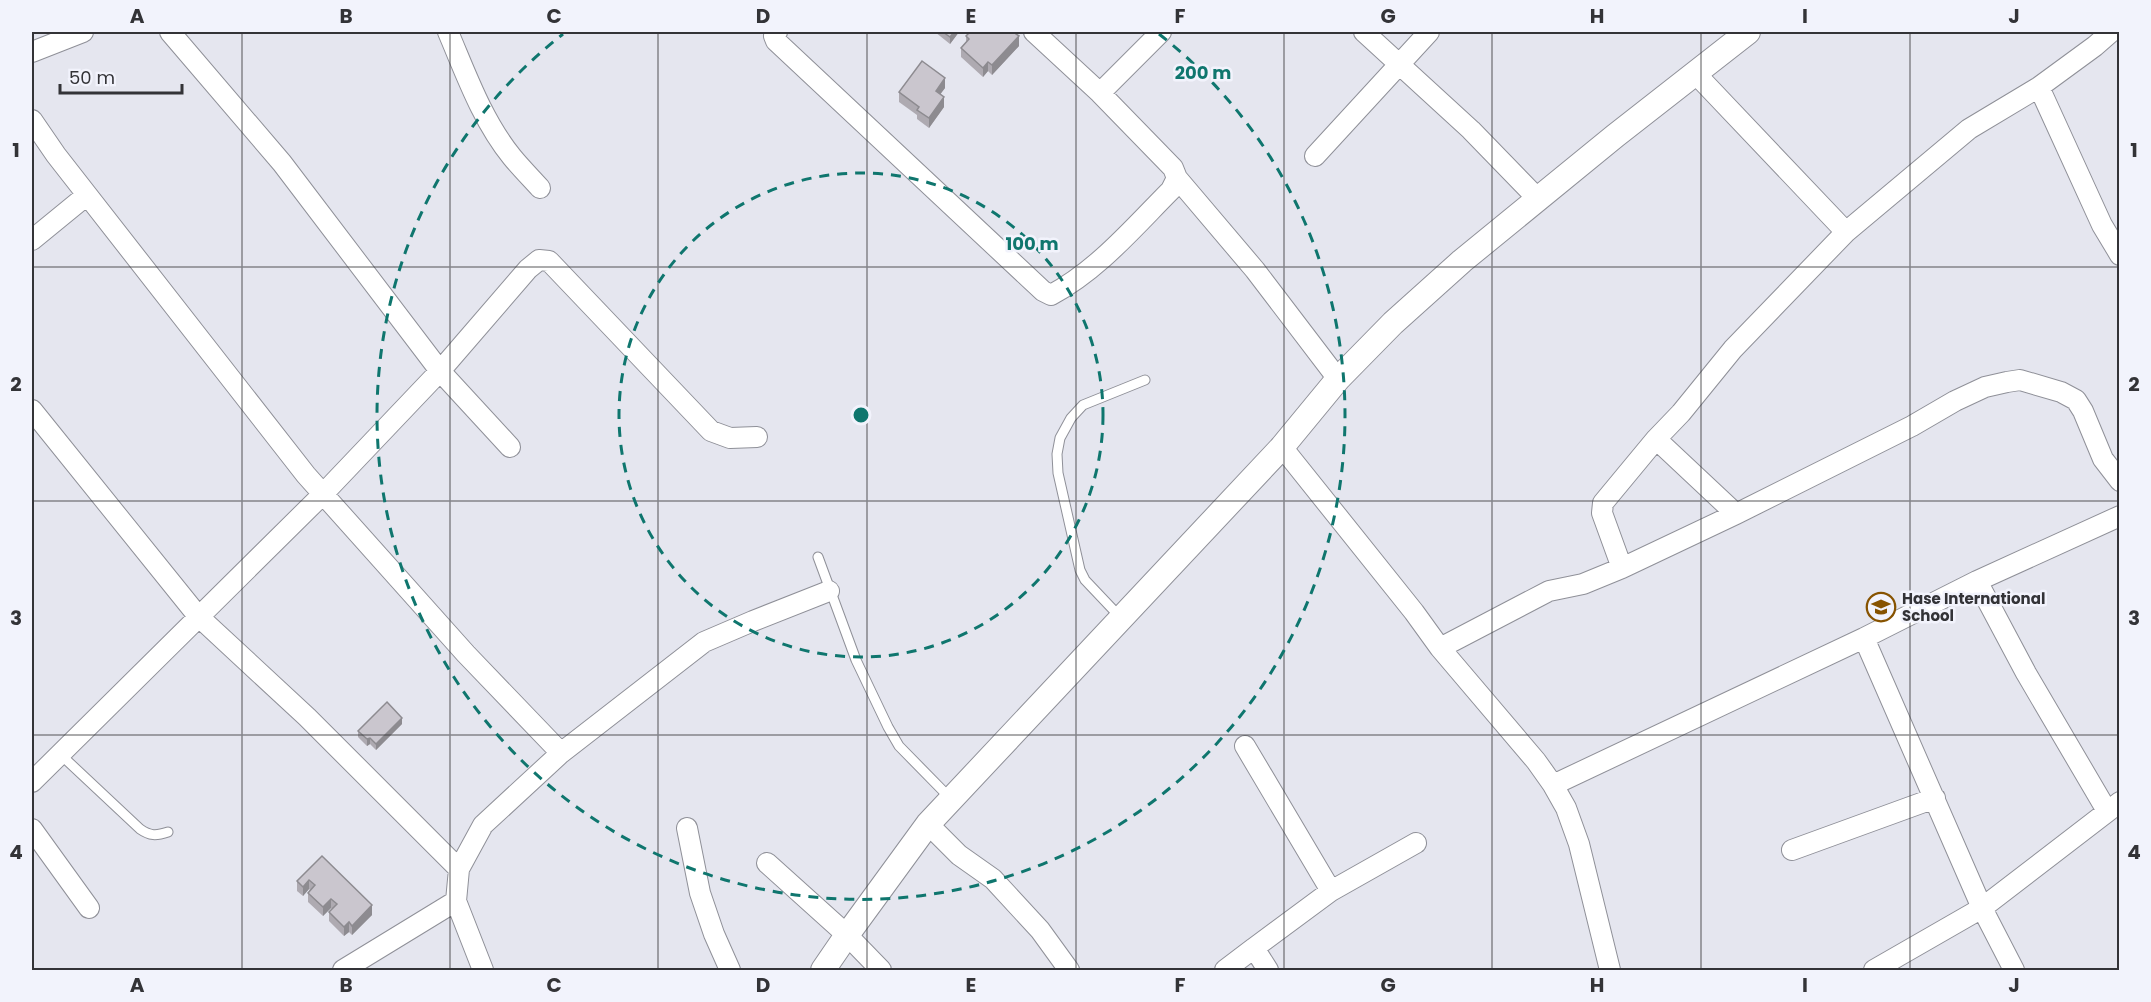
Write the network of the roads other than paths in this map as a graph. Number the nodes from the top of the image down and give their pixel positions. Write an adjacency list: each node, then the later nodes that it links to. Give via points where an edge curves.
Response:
1 (170, 32): 25 (street, via 282,163)
2 (447, 32): 19 (street, via 494,130)
3 (777, 32): 18 (street, via 776,41 1043,291 1052,295 1108,254 1171,190)
4 (1034, 32): 15 (street)
5 (1161, 32): 15 (street)
6 (1364, 32): 12 (street)
7 (1429, 32): 12 (street)
8 (1748, 32): 13 (street)
9 (2110, 32): 14 (street)
10 (76, 33): 11 (street)
11 (32, 52)
12 (1399, 63): 17 (street); 21 (street)
13 (1695, 73): 21 (street); 22 (street)
14 (2039, 87): 22 (street, via 1969,129); 24 (street, via 2102,225)
15 (1100, 93): 18 (street, via 1173,168)
16 (32, 120): 20 (street)
17 (1315, 156)
18 (1177, 178): 26 (street, via 1255,270)
19 (540, 188)
20 (87, 195): 23 (street); 34 (street)
21 (1539, 200): 26 (street, via 1462,261)
22 (1846, 232): 30 (street, via 1733,349)
23 (32, 240)
24 (2120, 255)
25 (440, 371): 29 (street, via 528,269 539,260 549,261 711,431 730,438); 31 (street); 34 (street)
26 (1338, 379): 32 (street)
27 (1145, 380): 42 (lane, via 1083,405 1060,438 1057,454 1080,570 1084,580)
28 (32, 410): 41 (street)
29 (757, 437)
30 (1656, 439): 35 (street); 38 (street, via 1603,503 1602,513)
31 (510, 447)
32 (1282, 447): 42 (street); 44 (street)
33 (2120, 481): 35 (street, via 2103,459 2076,400 2020,380 1985,387 1955,401)
34 (323, 494): 41 (street); 46 (street)
35 (1736, 514): 38 (street)
36 (2120, 516): 39 (street)
37 (818, 557): 40 (lane)
38 (1622, 568): 44 (street, via 1583,584 1549,591)
39 (1977, 581): 43 (street); 52 (street, via 2026,673)
40 (829, 591): 46 (street, via 704,642); 51 (lane, via 856,660 899,746)
41 (198, 616): 47 (street); 60 (street, via 307,717)
42 (1121, 618): 51 (street)
43 (1864, 638): 49 (street); 50 (street)
44 (1440, 648): 49 (street)
45 (1245, 746): 61 (street)
46 (561, 753): 60 (street, via 483,825)
47 (60, 754): 48 (street); 56 (lane, via 140,829 158,836)
48 (32, 782)
49 (1553, 785): 75 (street, via 1579,844)
50 (1935, 798): 58 (street); 64 (street)
51 (951, 799): 53 (street)
52 (2113, 807): 64 (street)
53 (927, 824): 65 (street); 72 (street, via 959,855 993,879 1040,930)
54 (687, 828): 69 (street, via 700,893)
55 (32, 829): 63 (street)
56 (168, 832)
57 (1416, 843): 61 (street)
58 (1792, 850)
59 (767, 863): 65 (street)
60 (459, 869): 62 (street)
61 (1330, 891): 66 (street)
62 (456, 901): 67 (street); 68 (street)
63 (89, 908)
64 (1982, 908): 76 (street); 77 (street)
65 (847, 935): 70 (street); 71 (street)
66 (1254, 948): 73 (street); 74 (street)
67 (343, 970)
68 (483, 970)
69 (730, 970)
70 (823, 970)
71 (881, 970)
72 (1069, 970)
73 (1225, 970)
74 (1268, 970)
75 (1610, 970)
76 (1874, 970)
77 (2014, 970)

